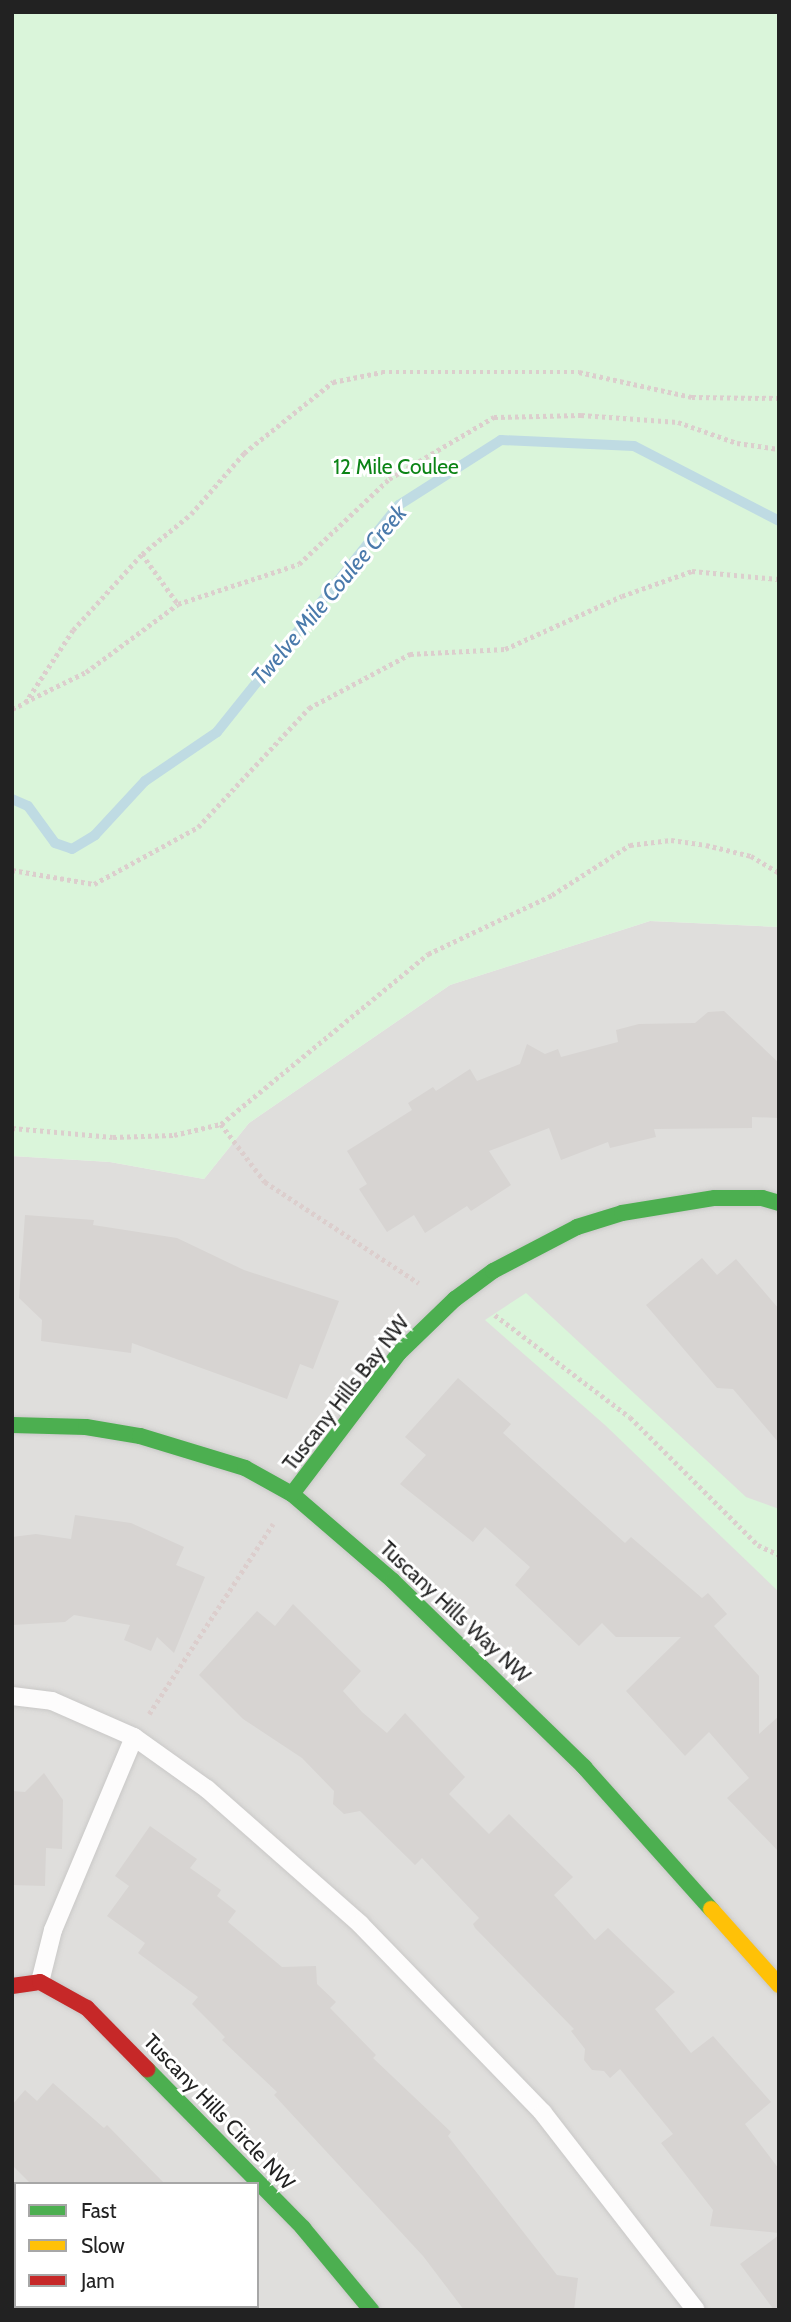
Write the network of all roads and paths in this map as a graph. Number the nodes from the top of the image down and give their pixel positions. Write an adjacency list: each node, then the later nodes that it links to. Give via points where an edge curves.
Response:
1 (779, 398): 3 (path, via 692,397 579,372 382,372 333,382 244,453 191,514)
2 (779, 449): 5 (path, via 737,443 678,422 581,415 494,416 390,479 299,564)
3 (142, 554): 5 (path); 6 (path, via 73,631)
4 (779, 579): 8 (path, via 692,571 622,596 505,649 410,653 309,708 198,827 94,884)
5 (178, 604): 6 (path, via 86,672)
6 (24, 703): 7 (path)
7 (12, 709)
8 (12, 870)
9 (779, 873): 10 (path, via 751,856 706,845 671,840 630,845 552,895 428,954)
10 (221, 1124): 11 (path, via 162,1136); 13 (path, via 265,1182 418,1283)
11 (12, 1128)
12 (779, 1203): 13 (street, Tuscany Hills Bay NW, via 762,1198 715,1198 622,1213 534,1247)
13 (455, 1299): 15 (street, Tuscany Hills Bay NW, via 399,1353); 16 (path, via 500,1317 630,1416 758,1545)
14 (12, 1424): 15 (street, Tuscany Hills Way NW, via 86,1427 140,1436 245,1468)
15 (292, 1494): 18 (path); 20 (street, Tuscany Hills Way NW, via 393,1581 547,1729 676,1865)
16 (779, 1555)
17 (12, 1696): 18 (lane, via 52,1701)
18 (134, 1737): 19 (lane, via 53,1930); 25 (lane, via 207,1789 370,1934 543,2113)
19 (40, 1982): 21 (street); 22 (street, Tuscany Hills Circle NW, via 87,2008)
20 (779, 1985)
21 (12, 1986)
22 (258, 2182)
23 (259, 2183): 24 (street, Tuscany Hills Circle NW, via 303,2228)
24 (370, 2310)
25 (696, 2310)

